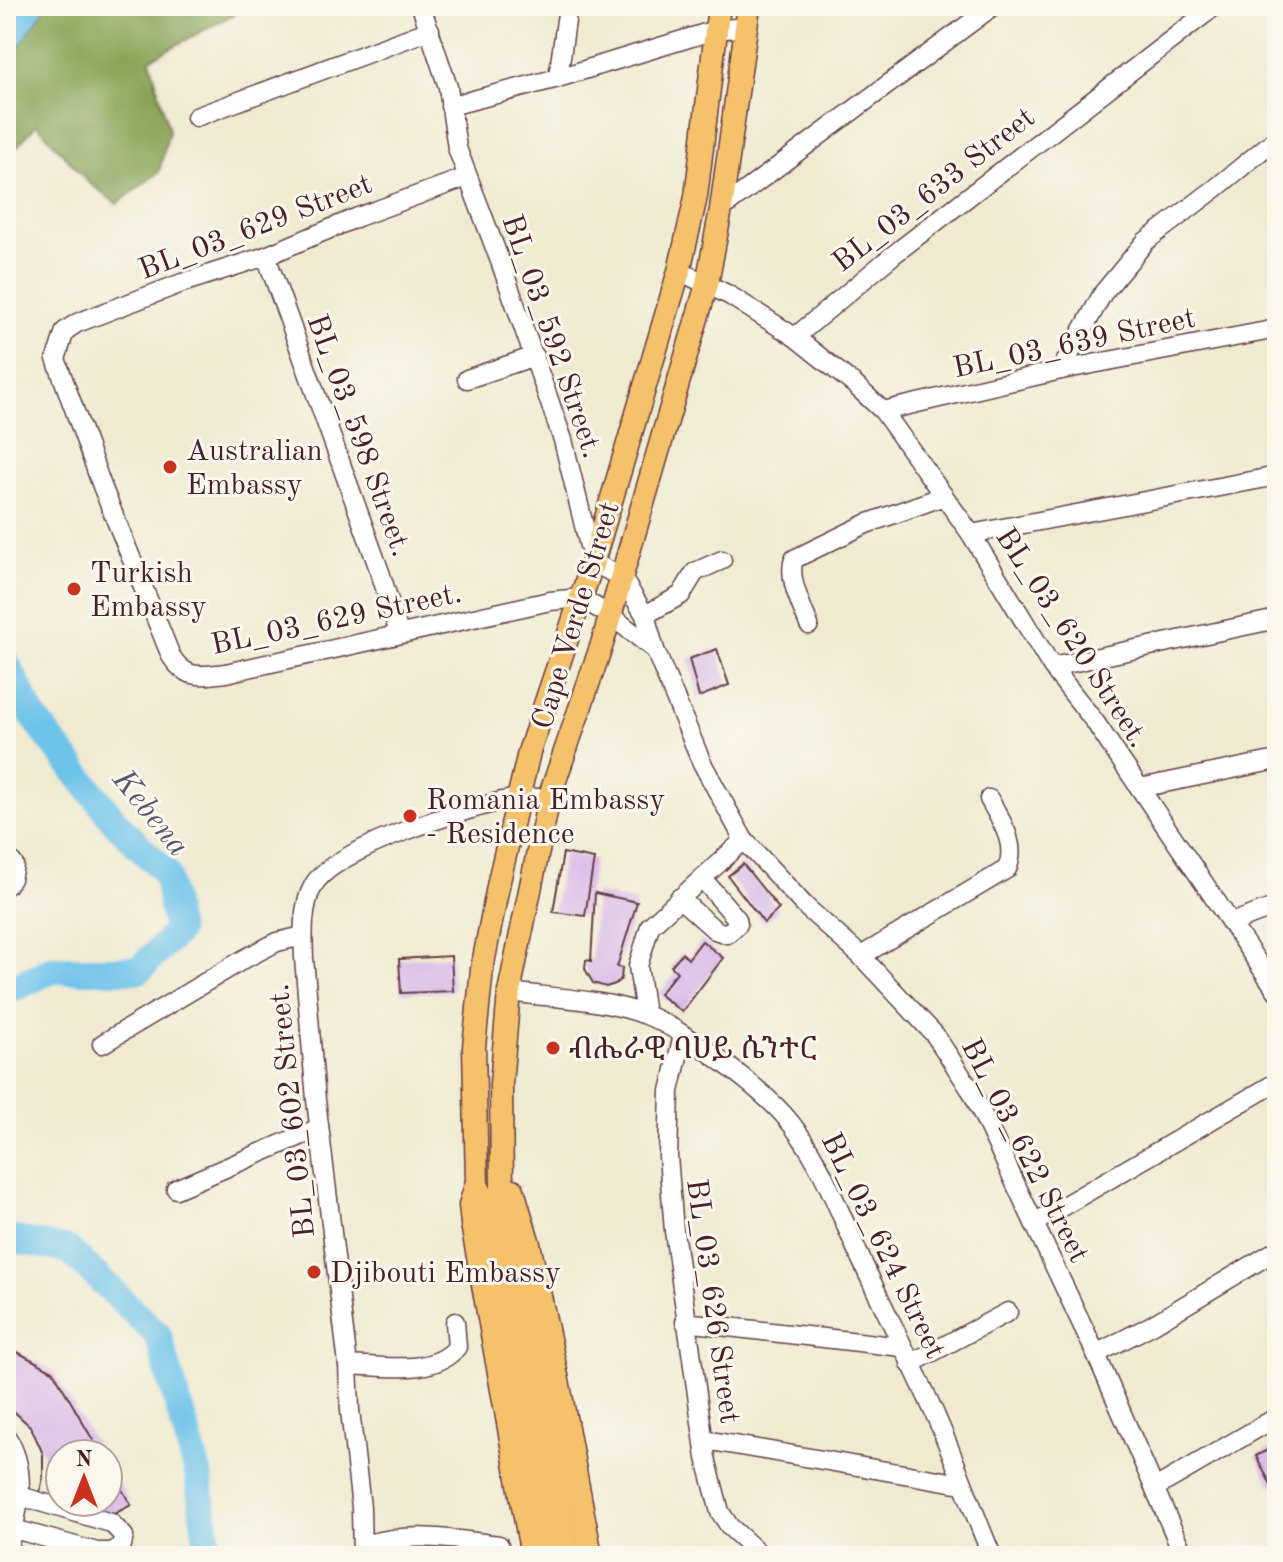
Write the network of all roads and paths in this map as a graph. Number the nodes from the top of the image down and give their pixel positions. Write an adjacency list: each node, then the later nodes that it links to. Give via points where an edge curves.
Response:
1 (421, 6): 7 (street, BL_03_592 Street.)
2 (568, 6): 9 (street)
3 (719, 6): 8 (main road, Cape Verde Street)
4 (993, 6): 14 (street)
5 (1215, 6): 20 (street, BL_03_633 Street)
6 (748, 17): 8 (street); 14 (main road, Cape Verde Street)
7 (430, 30): 10 (street, BL_03_592 Street.); 11 (street)
8 (715, 30): 9 (street); 16 (main road, Cape Verde Street, via 696,197)
9 (558, 78): 10 (street)
10 (450, 106): 13 (street, BL_03_592 Street.)
11 (196, 117)
12 (1277, 138): 22 (street, via 1146,241 1103,293)
13 (467, 177): 15 (street, BL_03_629 Street); 21 (street, BL_03_592 Street.)
14 (721, 209): 17 (main road, Cape Verde Street)
15 (266, 256): 19 (street, BL_03_629 Street, via 182,283); 36 (street, BL_03_598 Street.)
16 (679, 271): 17 (street); 29 (main road, Cape Verde Street)
17 (707, 284): 20 (street); 30 (main road, Cape Verde Street)
18 (1277, 329): 22 (street, BL_03_639 Street)
19 (65, 331): 36 (street, BL_03_629 Street., via 56,359 61,375 179,670 226,673)
20 (795, 337): 24 (street, BL_03_620 Street.)
21 (535, 356): 23 (street); 29 (street, BL_03_592 Street., via 563,440)
22 (1061, 370): 24 (street, BL_03_639 Street)
23 (467, 379)
24 (883, 411): 26 (street, BL_03_620 Street.)
25 (1277, 476): 27 (street)
26 (944, 496): 27 (street, BL_03_620 Street.); 35 (street, via 866,524 794,559 796,590)
27 (971, 534): 38 (street, BL_03_620 Street.)
28 (722, 560): 33 (street, via 695,572 681,595)
29 (593, 562): 30 (street); 31 (main road, Cape Verde Street)
30 (622, 578): 32 (main road, Cape Verde Street); 33 (street, BL_03_622 Street)
31 (580, 598): 32 (street); 36 (street, BL_03_629 Street.); 41 (main road, Cape Verde Street)
32 (610, 615): 37 (street); 42 (main road, Cape Verde Street)
33 (645, 615): 37 (street, BL_03_622 Street)
34 (1277, 619): 38 (street)
35 (809, 625)
36 (399, 633)
37 (655, 650): 44 (street, BL_03_622 Street, via 702,763)
38 (1052, 667): 40 (street, BL_03_620 Street.)
39 (1277, 760): 40 (street)
40 (1140, 788): 50 (street, BL_03_620 Street.)
41 (516, 798): 42 (street, BL_03_602 Street.); 51 (street, BL_03_602 Street., via 379,840 338,861 313,885); 61 (main road, Cape Verde Street, via 477,1015)
42 (549, 798): 54 (main road, Cape Verde Street)
43 (989, 799): 52 (street, via 1009,837 1007,869)
44 (744, 840): 46 (street); 52 (street, BL_03_622 Street)
45 (6, 854): 47 (street, via 14,865)
46 (702, 878): 48 (street); 48 (street, via 737,919 727,934)
47 (6, 886)
48 (679, 898): 55 (street, via 650,926 644,943 638,966)
49 (1277, 906): 50 (street)
50 (1231, 923): 53 (street, BL_03_620 Street.)
51 (303, 936): 57 (street, via 246,958); 59 (street, BL_03_602 Street.)
52 (861, 956): 63 (street, BL_03_622 Street, via 954,1061)
53 (1277, 991)
54 (509, 992): 55 (street, BL_03_624 Street); 60 (main road, Cape Verde Street)
55 (645, 1014): 56 (street, BL_03_624 Street)
56 (683, 1035): 67 (street, BL_03_626 Street, via 670,1091 668,1156); 69 (street, BL_03_624 Street, via 751,1085 782,1114 813,1156)
57 (102, 1044)
58 (1277, 1082): 63 (street)
59 (319, 1128): 62 (street); 70 (street, BL_03_602 Street.)
60 (501, 1163): 83 (main road, Cape Verde Street); 84 (main road, via 529,1244)
61 (477, 1184): 81 (main road, via 470,1205 472,1224); 82 (main road, Cape Verde Street, via 498,1268)
62 (176, 1189)
63 (1034, 1223): 68 (street, BL_03_622 Street)
64 (1277, 1250): 68 (street)
65 (1008, 1312): 69 (street)
66 (455, 1322): 70 (street, via 457,1347 441,1360 395,1367)
67 (685, 1322): 69 (street); 73 (street, BL_03_626 Street)
68 (1096, 1354): 75 (street, BL_03_622 Street)
69 (906, 1355): 74 (street, BL_03_624 Street)
70 (348, 1365): 79 (street, BL_03_602 Street.)
71 (1277, 1417): 75 (street)
72 (6, 1436): 76 (street, via 20,1468)
73 (705, 1440): 74 (street); 85 (street, BL_03_626 Street, via 720,1512)
74 (962, 1484): 86 (street, BL_03_624 Street)
75 (1155, 1488): 87 (street, BL_03_622 Street)
76 (20, 1496): 77 (street); 77 (street, via 111,1523 124,1536 112,1552 97,1552)
77 (14, 1529): 80 (street)
78 (499, 1545): 79 (street, via 412,1535 388,1538)
79 (363, 1550)
80 (6, 1554)
81 (532, 1556)
82 (551, 1556)
83 (569, 1556)
84 (591, 1556)
85 (762, 1556)
86 (992, 1556)
87 (1184, 1556)

